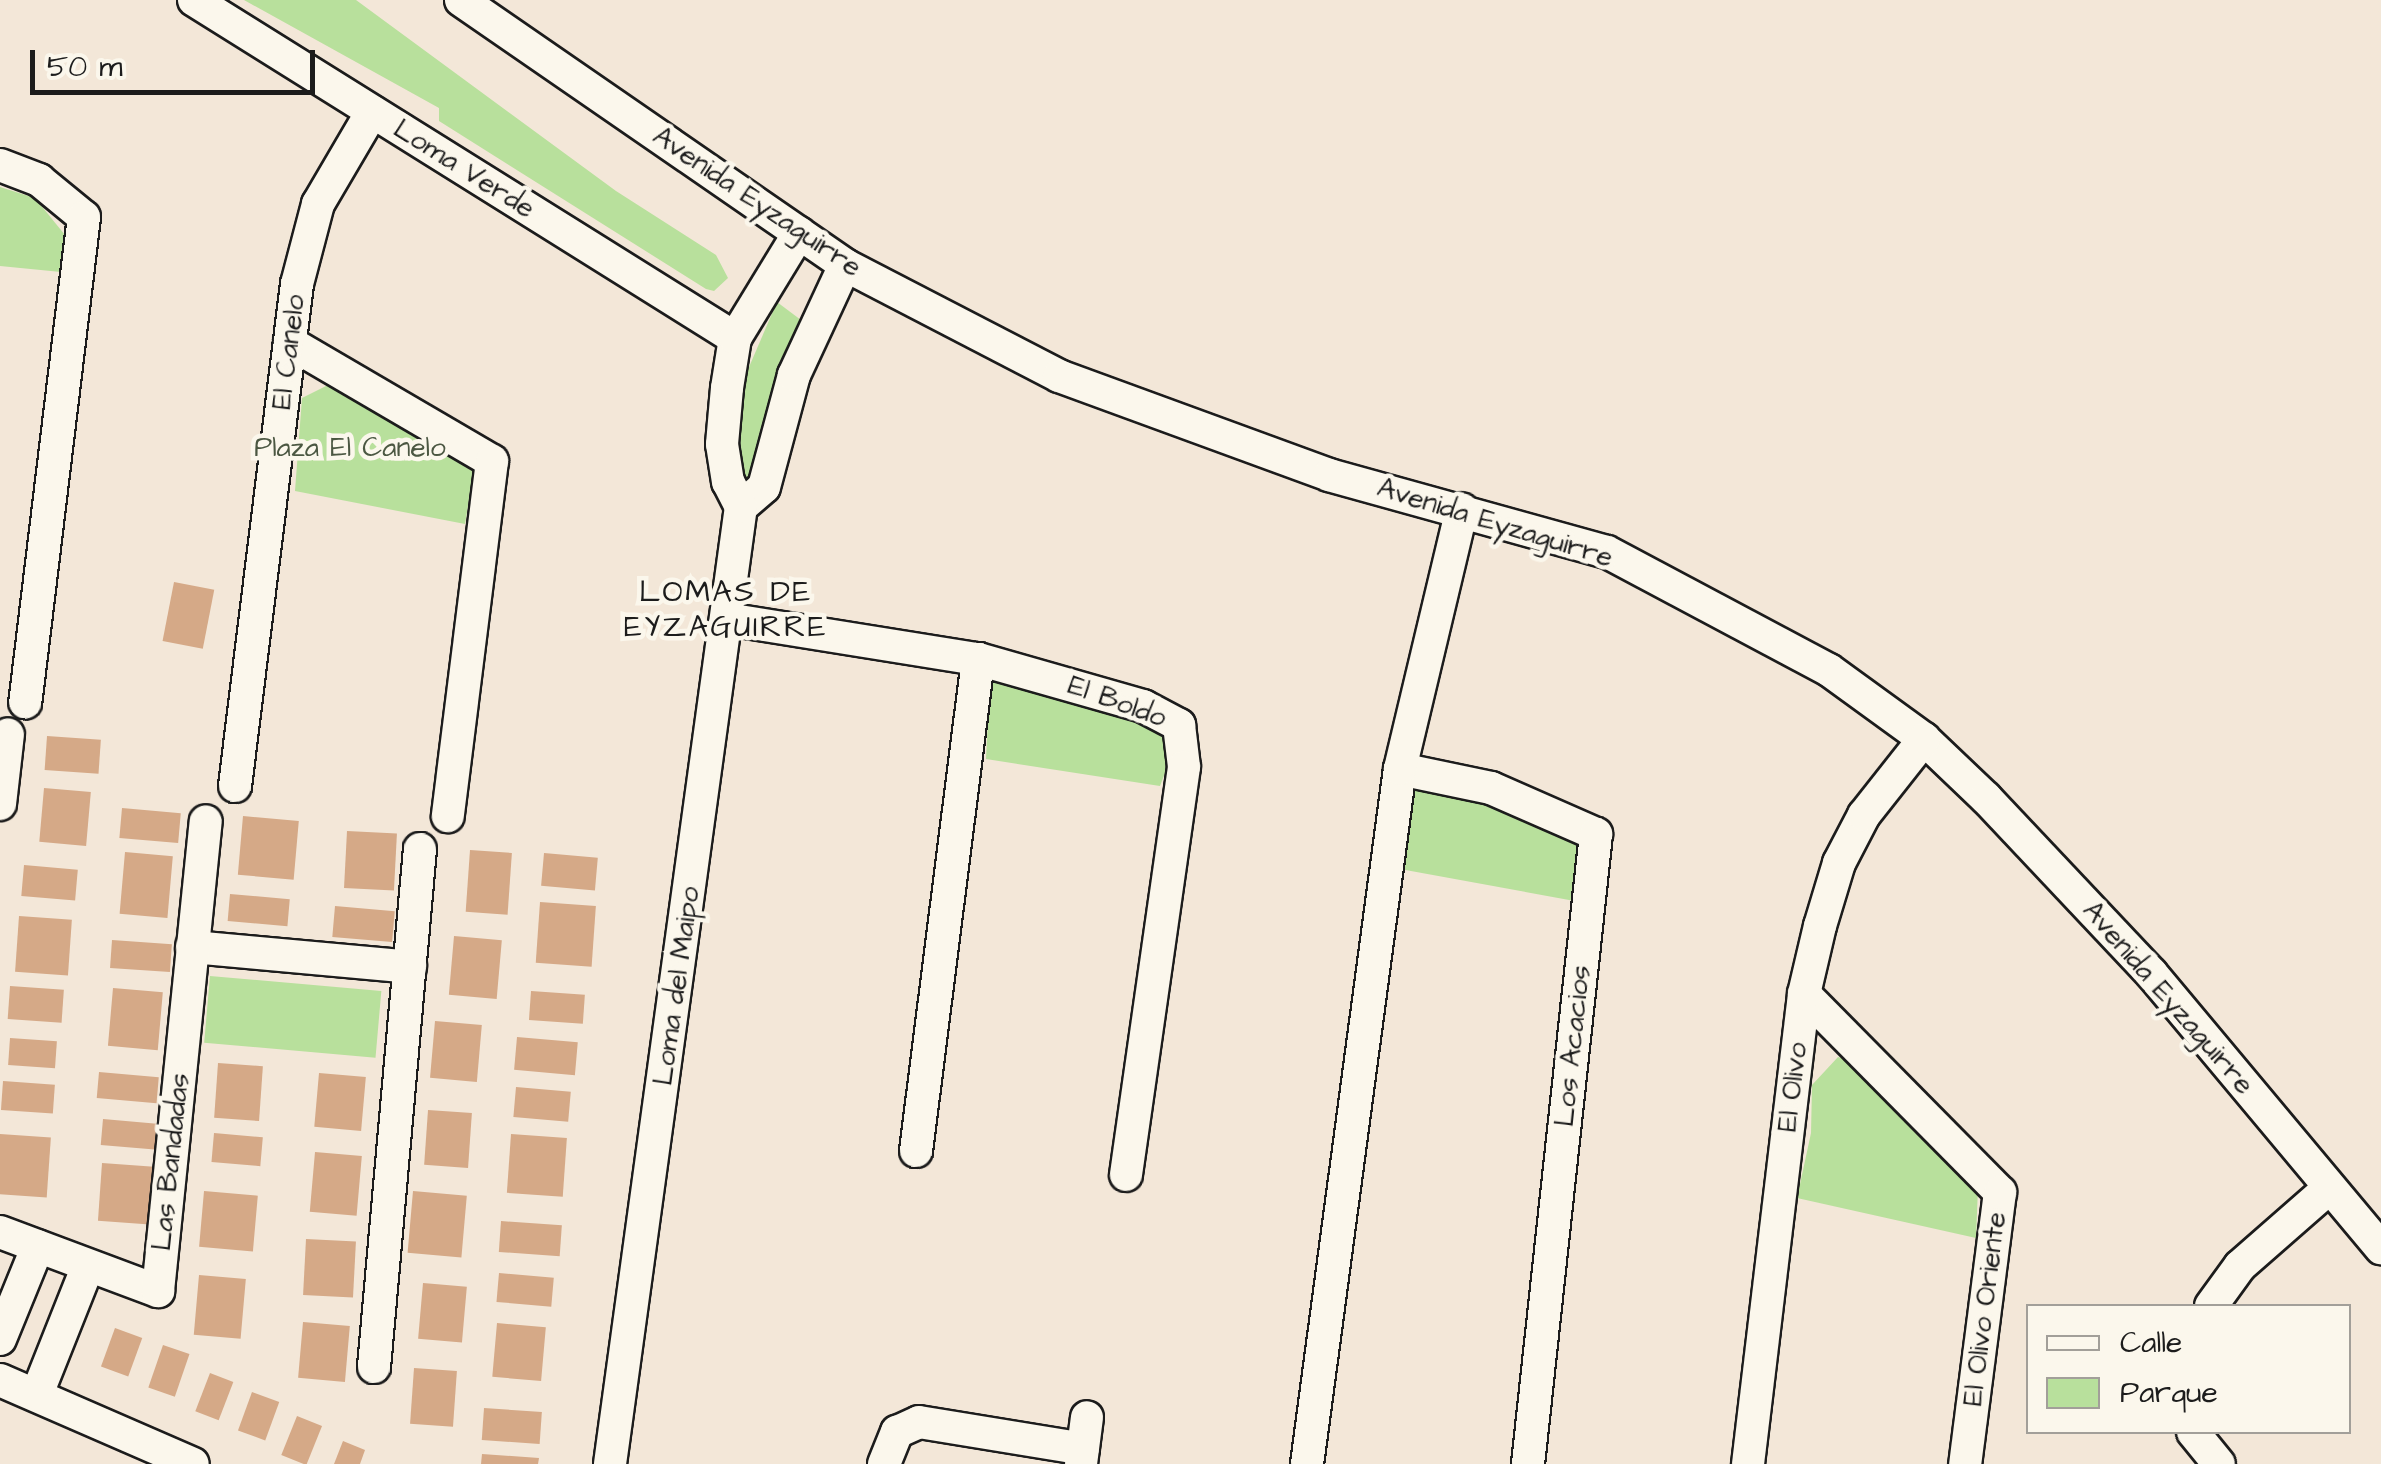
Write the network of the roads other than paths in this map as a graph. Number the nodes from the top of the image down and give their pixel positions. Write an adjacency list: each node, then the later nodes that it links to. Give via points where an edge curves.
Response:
1 (194, 0): 3 (street, Loma Verde)
2 (461, 0): 5 (street, Avenida Eyzaguirre)
3 (372, 112): 7 (street, Loma Verde); 8 (street, El Canelo, via 318,204)
4 (0, 165): 13 (street, via 39,180 84,217)
5 (799, 233): 6 (street, Avenida Eyzaguirre); 7 (street, Loma del Maipo)
6 (846, 265): 9 (street, Loma del Maipo, via 794,375 764,487); 10 (street, Avenida Eyzaguirre, via 1059,376 1206,435)
7 (734, 338): 9 (street, Loma del Maipo, via 722,444 728,482)
8 (290, 343): 17 (street, El Canelo); 19 (street, via 492,462)
9 (741, 507): 11 (street, Loma del Maipo)
10 (1462, 509): 15 (street, Avenida Eyzaguirre, via 1607,552 1828,670); 16 (street)
11 (727, 619): 12 (street, El Boldo); 41 (street, Loma del Maipo)
12 (978, 660): 25 (street); 26 (street, El Boldo, via 1143,706 1179,725 1184,741)
13 (25, 702)
14 (8, 734): 18 (street)
15 (1924, 740): 24 (street, El Olivo, via 1864,815 1839,863); 27 (street, Avenida Eyzaguirre, via 2151,973)
16 (1400, 769): 43 (street); 44 (street, Los Acacios, via 1491,788 1596,834)
17 (235, 786)
18 (0, 804)
19 (448, 816)
20 (206, 821): 22 (street, Las Bandadas)
21 (420, 849): 23 (street)
22 (192, 947): 23 (street); 31 (street, Las Bandadas, via 158,1291)
23 (410, 968): 34 (street)
24 (1804, 994): 45 (street, El Olivo); 46 (street, El Olivo Oriente, via 2000,1192)
25 (916, 1151)
26 (1126, 1174)
27 (2329, 1188): 30 (street, Avenida Eyzaguirre); 32 (street, via 2240,1266)
28 (0, 1232): 29 (street)
29 (38, 1246): 31 (street); 33 (street)
30 (2381, 1248)
31 (88, 1266): 36 (street)
32 (2212, 1304)
33 (0, 1339)
34 (374, 1367)
35 (0, 1380): 36 (street)
36 (37, 1394): 40 (street)
37 (2192, 1434): 47 (street)
38 (2194, 1434): 48 (street)
39 (1084, 1444): 42 (street, via 919,1422 897,1432)
40 (193, 1464)
41 (610, 1464)
42 (884, 1464)
43 (1308, 1464)
44 (1528, 1464)
45 (1748, 1464)
46 (1965, 1464)
47 (2188, 1464)
48 (2220, 1464)

